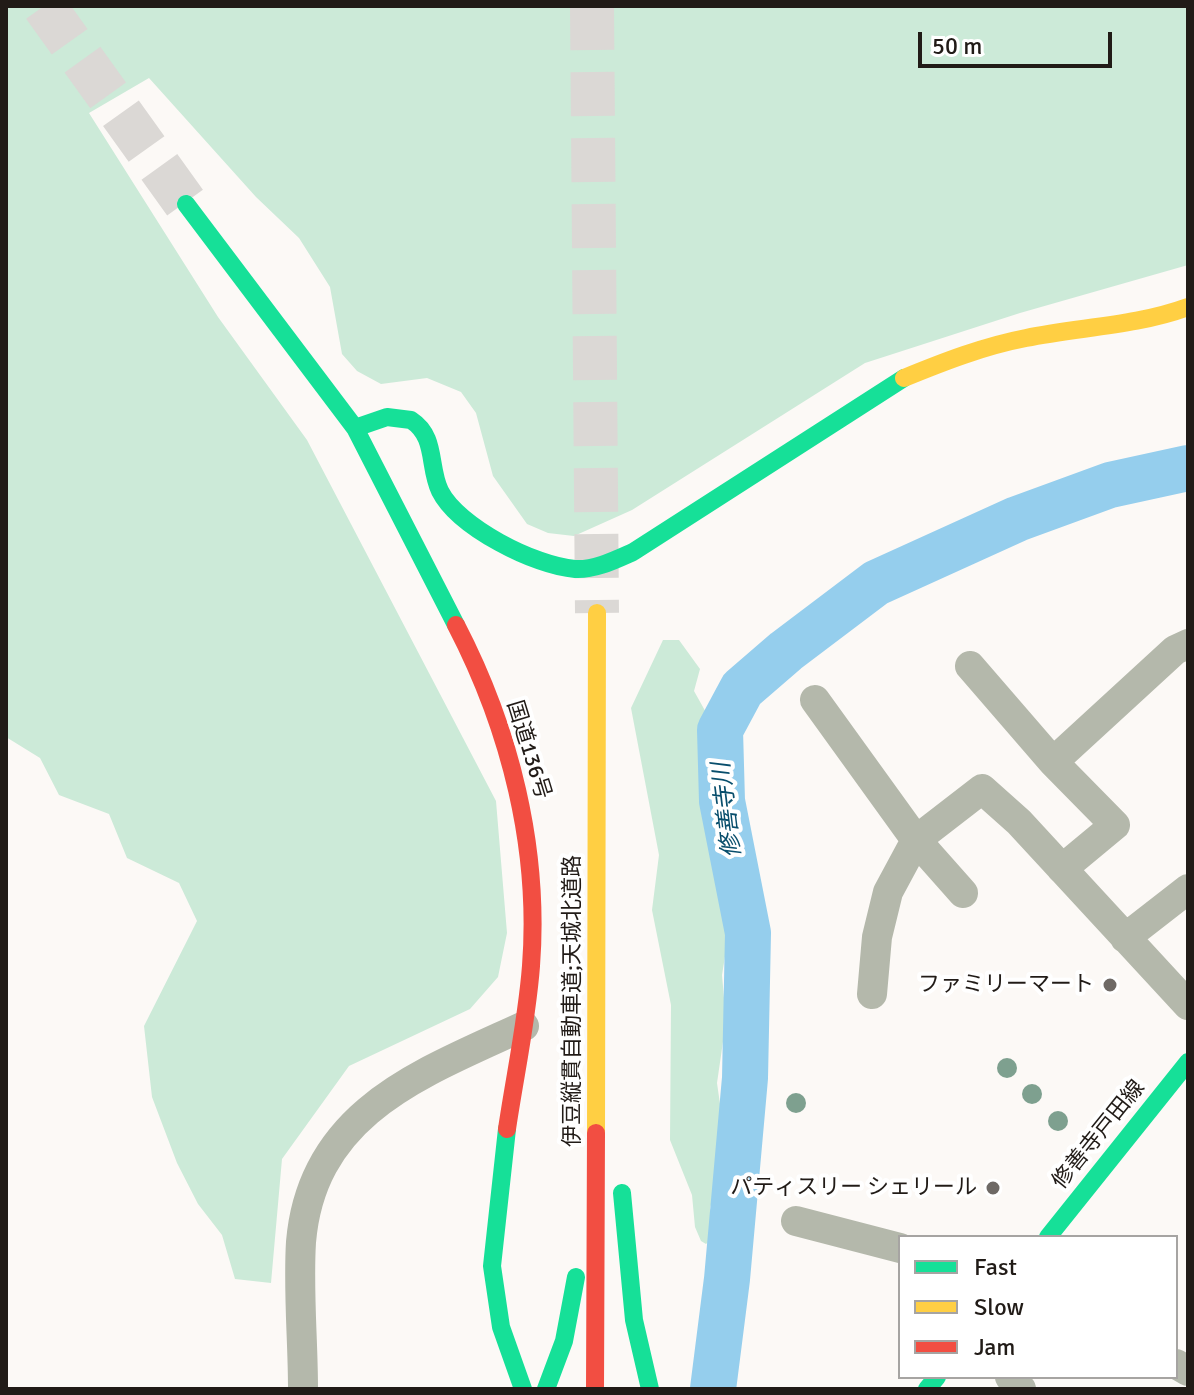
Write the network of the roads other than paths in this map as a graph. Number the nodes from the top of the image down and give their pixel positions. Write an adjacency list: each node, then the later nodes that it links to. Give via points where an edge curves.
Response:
1 (186, 204): 3 (main road, 国道136号)
2 (1188, 307): 3 (main road, via 1160,317 1024,338 904,378 633,552 600,567 545,563 471,524 442,495 428,434 416,421 375,419)
3 (355, 428): 18 (main road, 国道136号, via 471,654 518,786 532,898)
4 (597, 613): 13 (main road, 伊豆縦貫自動車道;天城北道路)
5 (1188, 644): 8 (street, via 1175,650)
6 (970, 666): 8 (street)
7 (815, 700): 9 (street)
8 (1053, 762): 10 (street, via 1119,823)
9 (916, 840): 10 (street, via 982,789); 12 (street); 16 (street, via 888,892)
10 (1062, 869): 14 (street)
11 (1188, 889): 14 (street)
12 (963, 893)
13 (597, 912): 15 (main road, 伊豆縦貫自動車道;天城北道路); 20 (main road)
14 (1125, 938): 17 (street)
15 (597, 968): 25 (main road, 伊豆縦貫自動車道;天城北道路); 28 (main road, via 589,1019 578,1261 556,1366)
16 (872, 994)
17 (1188, 1005)
18 (524, 1026): 26 (street, via 398,1089 355,1120 334,1144 309,1199 301,1242); 27 (main road, 国道136号, via 497,1196 492,1266 501,1327)
19 (1188, 1062): 23 (main road, 修善寺戸田線)
20 (615, 1113)
21 (620, 1176): 29 (main road, via 634,1320)
22 (796, 1221): 24 (street)
23 (1061, 1233)
24 (898, 1247)
25 (595, 1388)
26 (303, 1389)
27 (523, 1389)
28 (546, 1389)
29 (650, 1389)

